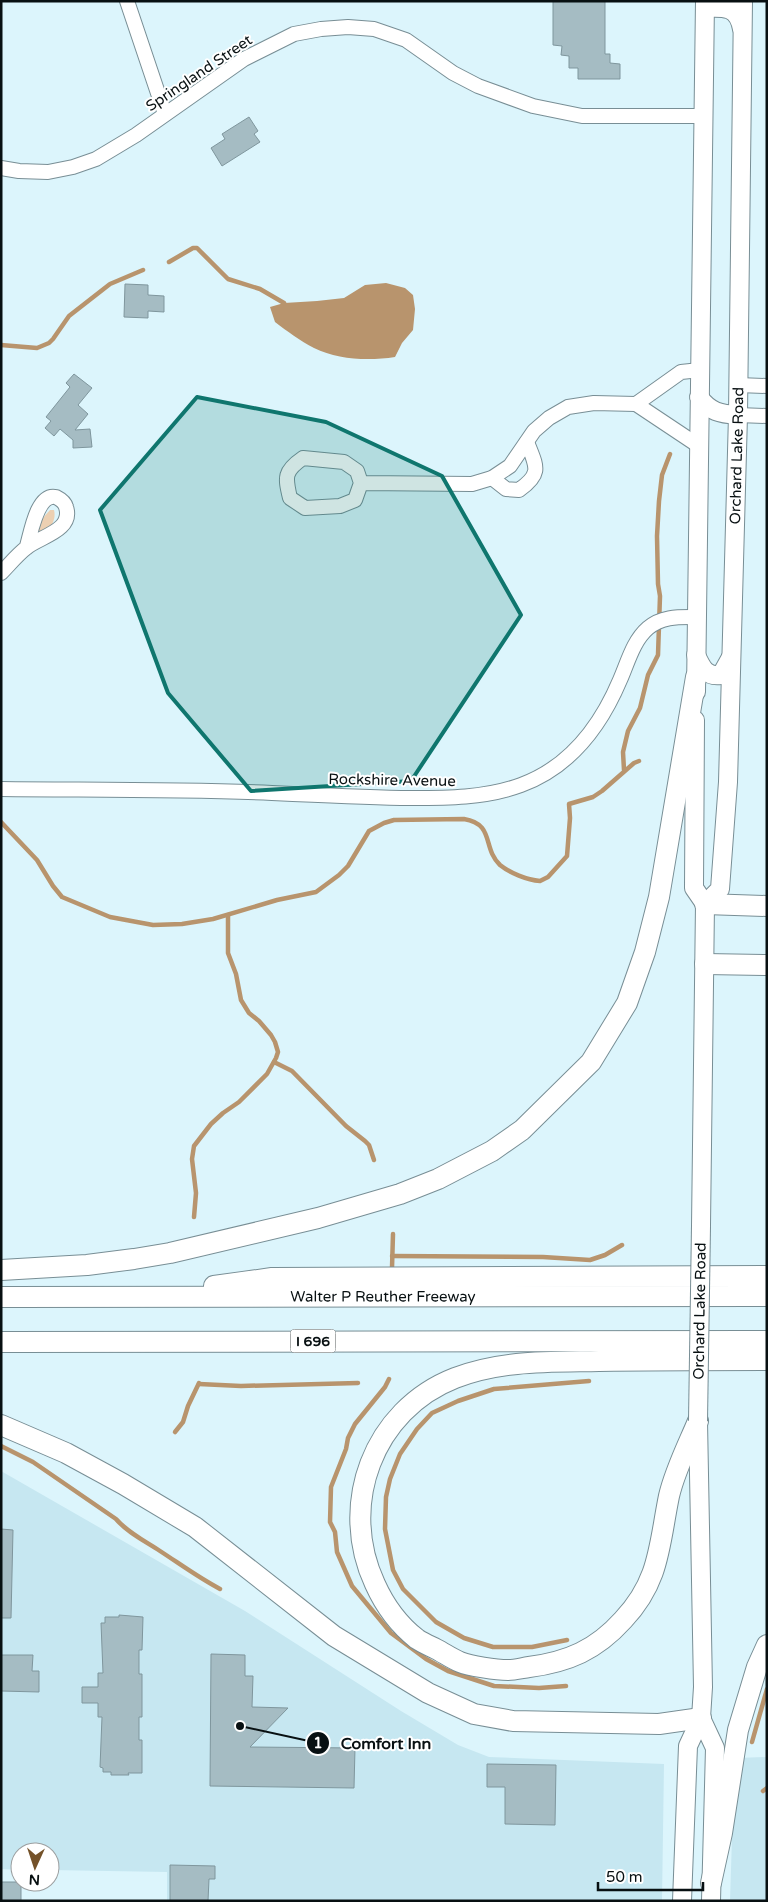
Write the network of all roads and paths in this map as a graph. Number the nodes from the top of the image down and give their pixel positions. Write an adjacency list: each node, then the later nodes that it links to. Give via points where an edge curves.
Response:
1 (127, 1): 5 (street)
2 (742, 1): 4 (main road, Orchard Lake Road)
3 (705, 5): 4 (main road, via 736,13); 6 (main road, Orchard Lake Road)
4 (742, 30): 9 (main road, Orchard Lake Road)
5 (165, 114): 6 (street, Springland Street, via 271,44 312,30 348,27 374,29 406,40 478,86 533,106 582,116); 7 (street, Springland Street, via 96,159 73,167 48,172)
6 (703, 116): 8 (main road, Orchard Lake Road)
7 (1, 168)
8 (700, 370): 11 (main road, Orchard Lake Road); 12 (street, via 681,372)
9 (738, 384): 10 (street); 13 (main road, Orchard Lake Road)
10 (767, 386)
11 (699, 397): 13 (main road, via 714,412); 16 (main road, Orchard Lake Road)
12 (636, 404): 15 (street, via 594,403 568,407 549,418); 16 (street)
13 (738, 415): 14 (street); 23 (main road, Orchard Lake Road)
14 (767, 416)
15 (527, 442): 17 (street, via 510,466); 17 (street, via 536,468 532,481 519,490 506,488)
16 (699, 446): 21 (main road, Orchard Lake Road)
17 (492, 478): 18 (street, via 472,484)
18 (361, 483): 18 (street, via 357,471 344,462 303,458 292,466 286,479 290,498 304,508 340,506 355,500)
19 (27, 546): 20 (street)
20 (1, 573)
21 (696, 617): 22 (main road, Orchard Lake Road); 25 (street, Rockshire Avenue, via 673,617 648,629 632,651 612,699 577,748 542,776 497,792 425,798)
22 (696, 655): 23 (main road, via 706,673 713,676 721,675); 24 (main road, Orchard Lake Road)
23 (732, 656): 26 (main road, Orchard Lake Road, via 720,889)
24 (696, 677): 26 (main road, Orchard Lake Road, via 694,888); 30 (highway, via 659,897 627,1003 591,1062 522,1130 492,1151 438,1179 400,1194 318,1218 143,1258)
25 (1, 789)
26 (705, 904): 27 (highway); 28 (main road, Orchard Lake Road)
27 (767, 906)
28 (705, 964): 29 (highway); 38 (main road, Orchard Lake Road, bridge)
29 (767, 965)
30 (1, 1270)
31 (767, 1276): 34 (highway, via 272,1278)
32 (767, 1296): 34 (highway, Walter P Reuther Freeway)
33 (1, 1297): 34 (highway, Walter P Reuther Freeway)
34 (141, 1297)
35 (767, 1341): 36 (highway, I 696)
36 (1, 1342)
37 (767, 1360): 38 (highway, via 516,1363 491,1366 453,1378 420,1396 394,1422 367,1468 361,1500 360,1535 367,1566 381,1598 416,1638 461,1663 508,1670 555,1664 594,1647 624,1620 645,1590 656,1564 678,1466)
38 (698, 1421): 41 (main road, Orchard Lake Road)
39 (1, 1425): 41 (highway, via 66,1453 123,1484 195,1528 334,1636 428,1693 474,1714 513,1721 660,1724)
40 (767, 1645): 42 (highway, via 738,1730)
41 (701, 1718): 42 (main road, Orchard Lake Road, via 715,1748); 43 (main road, Orchard Lake Road, via 688,1746)
42 (711, 1892)
43 (682, 1901)

